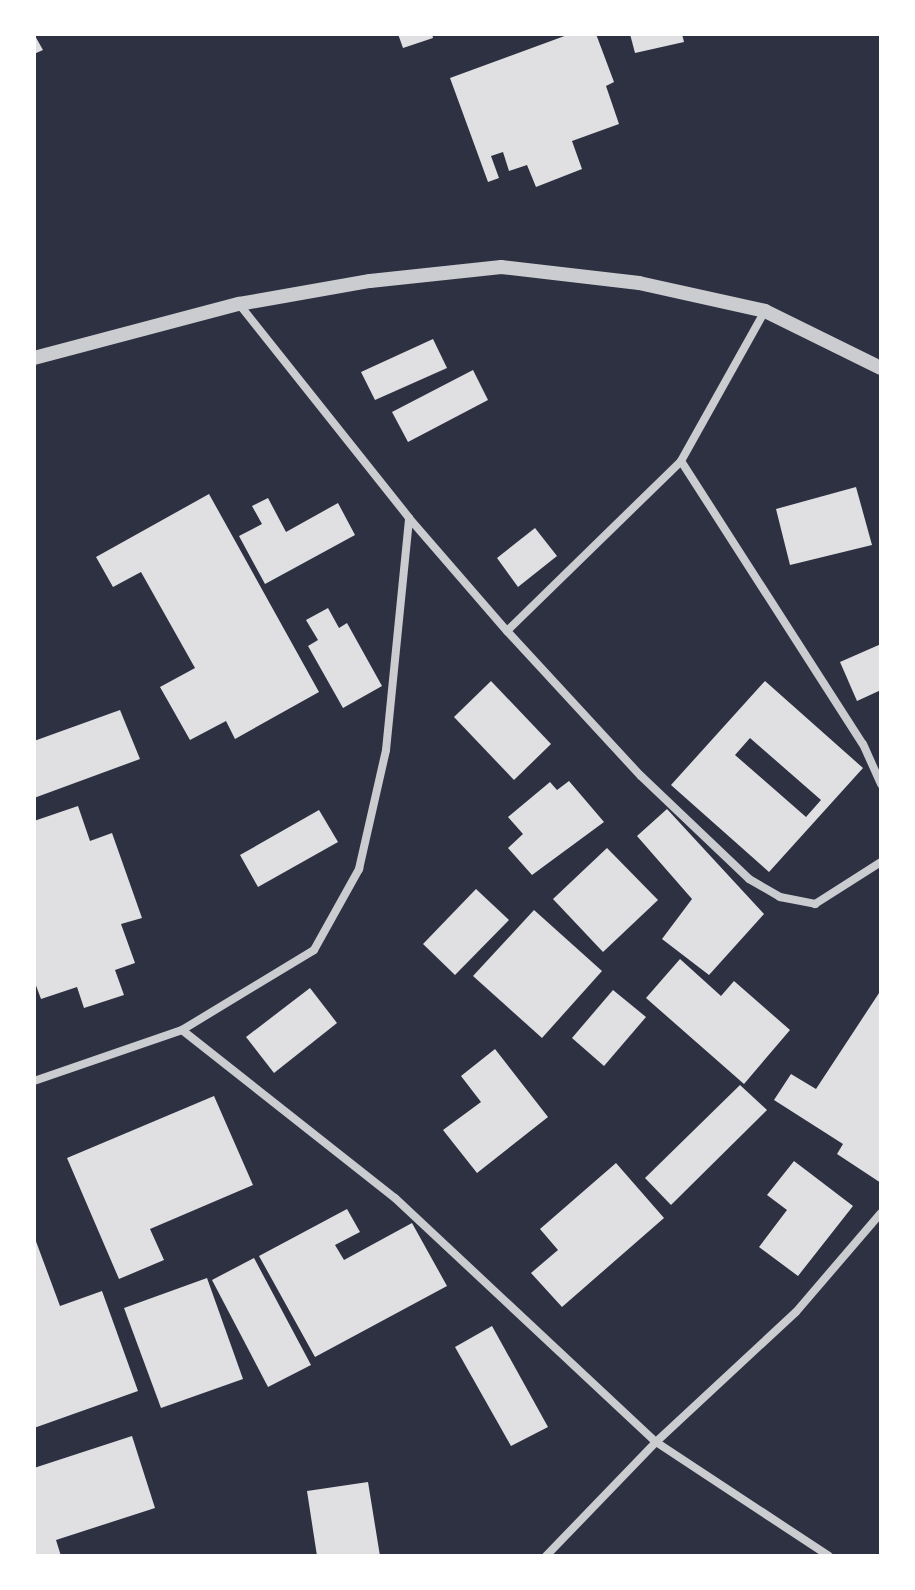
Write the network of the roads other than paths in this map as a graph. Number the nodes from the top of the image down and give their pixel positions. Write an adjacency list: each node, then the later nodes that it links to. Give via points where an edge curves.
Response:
1 (239, 304): 2 (street, via 370,281 501,267 639,283); 3 (street); 6 (street)
2 (765, 311): 4 (street); 5 (street)
3 (34, 358)
4 (881, 368)
5 (681, 461): 7 (street); 8 (street, via 863,744)
6 (409, 518): 7 (street); 10 (street, via 386,750 359,869 314,950)
7 (507, 631): 9 (street, via 641,776 749,879 780,897 815,904)
8 (881, 784)
9 (881, 862)
10 (182, 1030): 11 (street); 13 (street, via 395,1198)
11 (34, 1081)
12 (881, 1213): 13 (street, via 796,1312)
13 (656, 1442): 14 (street); 15 (street)
14 (546, 1556)
15 (829, 1556)

